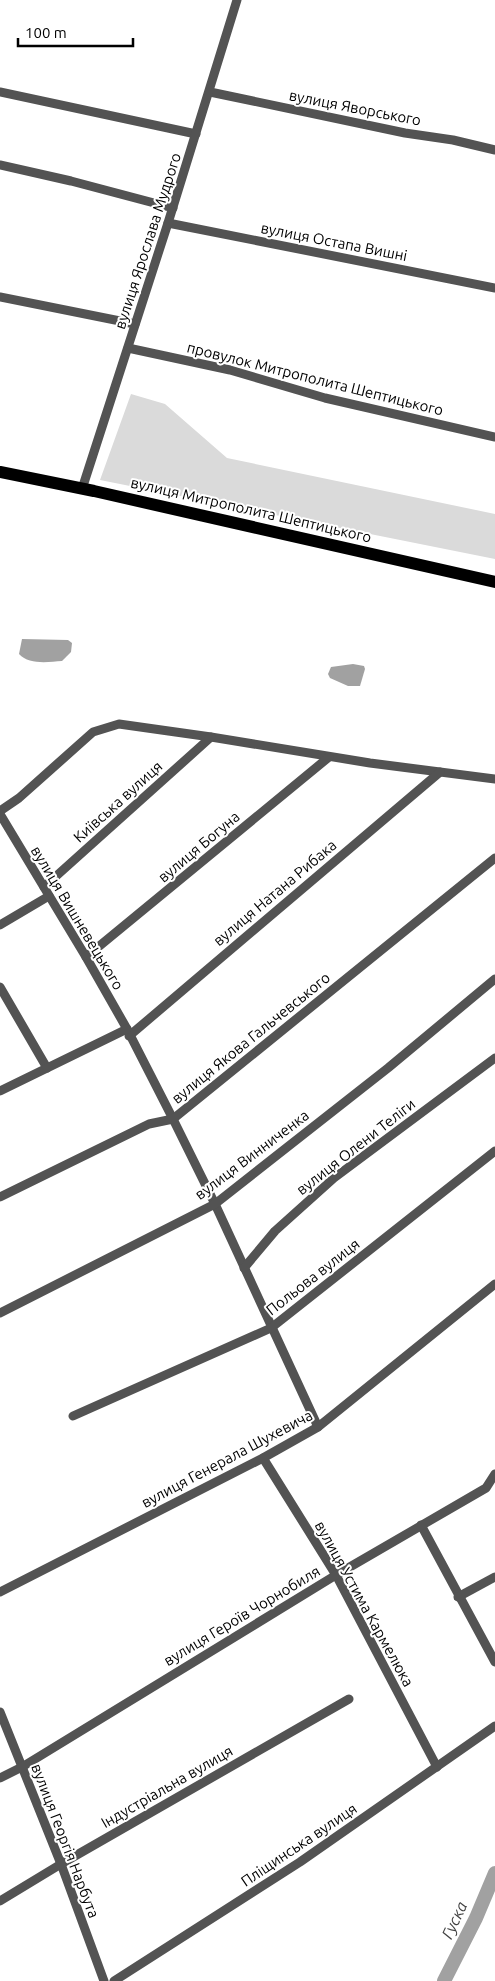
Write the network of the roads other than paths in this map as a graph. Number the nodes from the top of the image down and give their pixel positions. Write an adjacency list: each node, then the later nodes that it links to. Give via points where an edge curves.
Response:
1 (238, 0): 3 (street, вулиця Ярослава Мудрого)
2 (0, 92): 4 (street)
3 (210, 92): 4 (street, вулиця Ярослава Мудрого); 5 (street, вулиця Яворського)
4 (196, 134): 7 (street, вулиця Ярослава Мудрого)
5 (495, 150)
6 (0, 165): 7 (street)
7 (173, 208): 8 (street, вулиця Ярослава Мудрого)
8 (168, 223): 9 (street, вулиця Остапа Вишні); 11 (street, вулиця Ярослава Мудрого)
9 (495, 288)
10 (0, 297): 11 (street)
11 (135, 324): 12 (street, вулиця Ярослава Мудрого)
12 (128, 348): 13 (street, провулок Митрополита Шептицького, via 230,370 324,398); 15 (street, вулиця Ярослава Мудрого)
13 (495, 437)
14 (0, 472): 15 (main road, вулиця Митрополита Шептицького)
15 (82, 489): 16 (main road, вулиця Митрополита Шептицького)
16 (495, 582)
17 (211, 737): 18 (street); 21 (street, via 119,724 93,732); 23 (street, Київська вулиця)
18 (329, 757): 19 (street); 26 (street, вулиця Богуна)
19 (440, 772): 20 (street); 29 (street, вулиця Натана Рибака)
20 (495, 779)
21 (0, 813): 23 (street, вулиця Вишневецького)
22 (495, 858): 33 (street, вулиця Якова Гальчевського)
23 (44, 887): 24 (street, вулиця Вишневецького)
24 (49, 896): 25 (street); 26 (street, вулиця Вишневецького)
25 (0, 925)
26 (86, 957): 29 (street, вулиця Вишневецького)
27 (495, 980): 36 (street, вулиця Винниченка)
28 (0, 987): 31 (street)
29 (128, 1032): 31 (street, вулиця Натана Рибака); 33 (street)
30 (495, 1058): 37 (street, вулиця Олени Теліги, via 334,1178 275,1231)
31 (47, 1068): 32 (street, вулиця Натана Рибака)
32 (0, 1091)
33 (173, 1119): 35 (street, вулиця Якова Гальчевського, via 150,1124); 36 (street)
34 (495, 1151): 40 (street, Польова вулиця)
35 (0, 1197)
36 (215, 1204): 37 (street); 39 (street, вулиця Винниченка)
37 (244, 1268): 40 (street)
38 (495, 1284): 42 (street, вулиця Генерала Шухевича)
39 (0, 1313)
40 (272, 1328): 41 (street, Польова вулиця); 42 (street)
41 (73, 1416)
42 (318, 1428): 43 (street, вулиця Генерала Шухевича)
43 (264, 1458): 46 (street, вулиця Устима Кармелюка); 48 (street, вулиця Генерала Шухевича)
44 (495, 1474): 45 (street, вулиця Героїв Чорнобиля, via 486,1488)
45 (421, 1525): 46 (street, вулиця Героїв Чорнобиля); 49 (street)
46 (336, 1575): 54 (street, вулиця Героїв Чорнобиля); 55 (street, вулиця Устима Кармелюка)
47 (495, 1577): 49 (street)
48 (0, 1592)
49 (458, 1596): 50 (street)
50 (495, 1662)
51 (349, 1699): 57 (street, Індустріальна вулиця)
52 (0, 1712): 54 (street, вулиця Георгія Нарбута)
53 (495, 1726): 55 (street, Пліщинська вулиця)
54 (22, 1767): 56 (street, вулиця Героїв Чорнобиля); 57 (street, вулиця Георгія Нарбута)
55 (436, 1767): 59 (street, Пліщинська вулиця, via 300,1862)
56 (0, 1778)
57 (61, 1864): 58 (street, Індустріальна вулиця); 60 (street, вулиця Георгія Нарбута)
58 (0, 1901)
59 (119, 1980)
60 (104, 1981)

